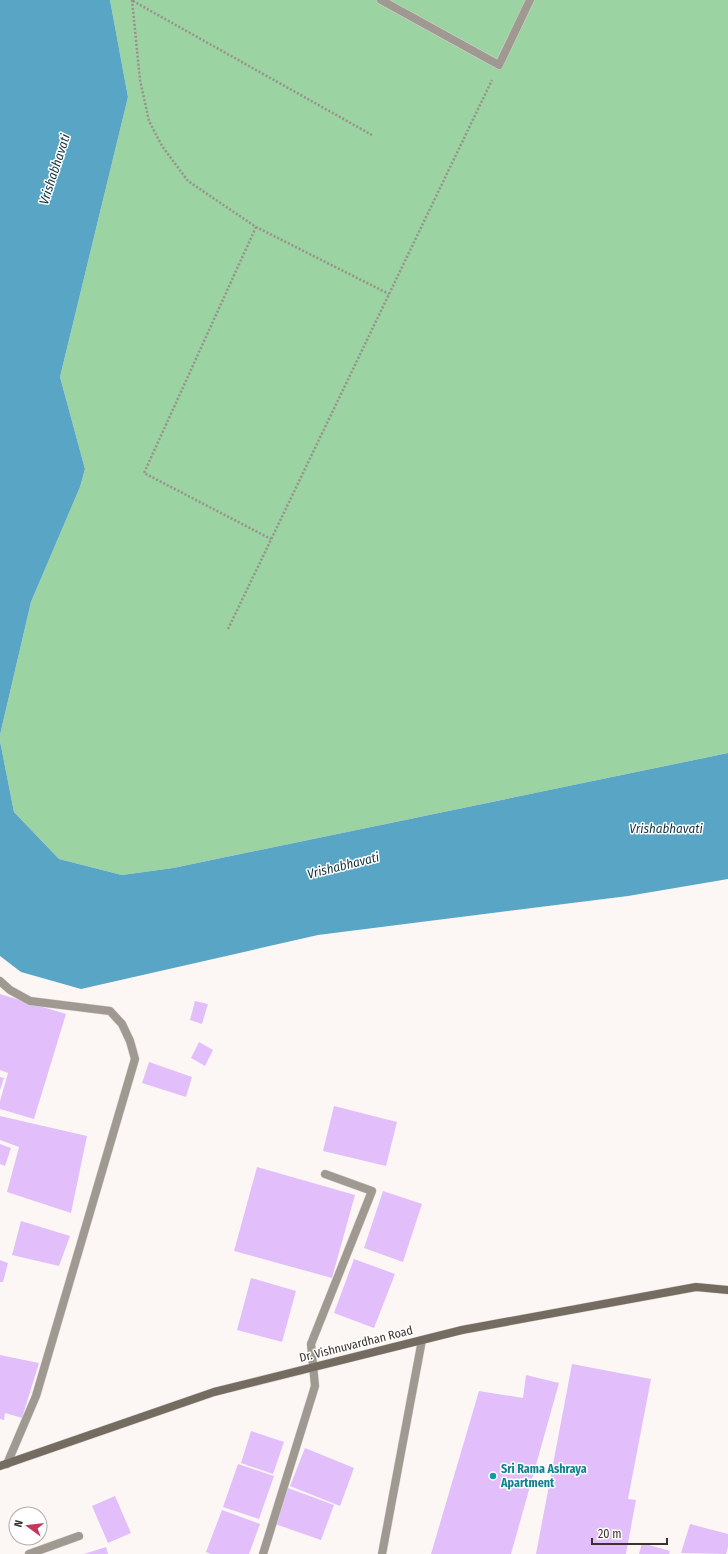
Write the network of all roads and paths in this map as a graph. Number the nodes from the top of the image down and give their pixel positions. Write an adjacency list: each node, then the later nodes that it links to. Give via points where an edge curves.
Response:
1 (132, 0): 5 (path); 6 (path, via 140,80 149,121 162,146 188,181)
2 (381, 0): 4 (street)
3 (530, 0): 4 (street)
4 (499, 65): 7 (path)
5 (372, 136)
6 (256, 227): 7 (path); 8 (path, via 144,473)
7 (389, 294): 8 (path)
8 (271, 539): 9 (path)
9 (228, 629)
10 (0, 981): 15 (street, via 30,1001 110,1011 122,1024 130,1041 134,1059 36,1396)
11 (325, 1174): 14 (street, via 372,1191 311,1344)
12 (728, 1290): 13 (main road, Dr. Vishnuvardhan Road, via 696,1287 462,1330)
13 (422, 1340): 14 (main road, Dr. Vishnuvardhan Road); 19 (street)
14 (314, 1367): 15 (main road, Dr. Vishnuvardhan Road, via 214,1392); 18 (street, via 315,1386)
15 (4, 1465)
16 (79, 1536): 17 (street)
17 (29, 1554)
18 (264, 1554)
19 (382, 1554)

